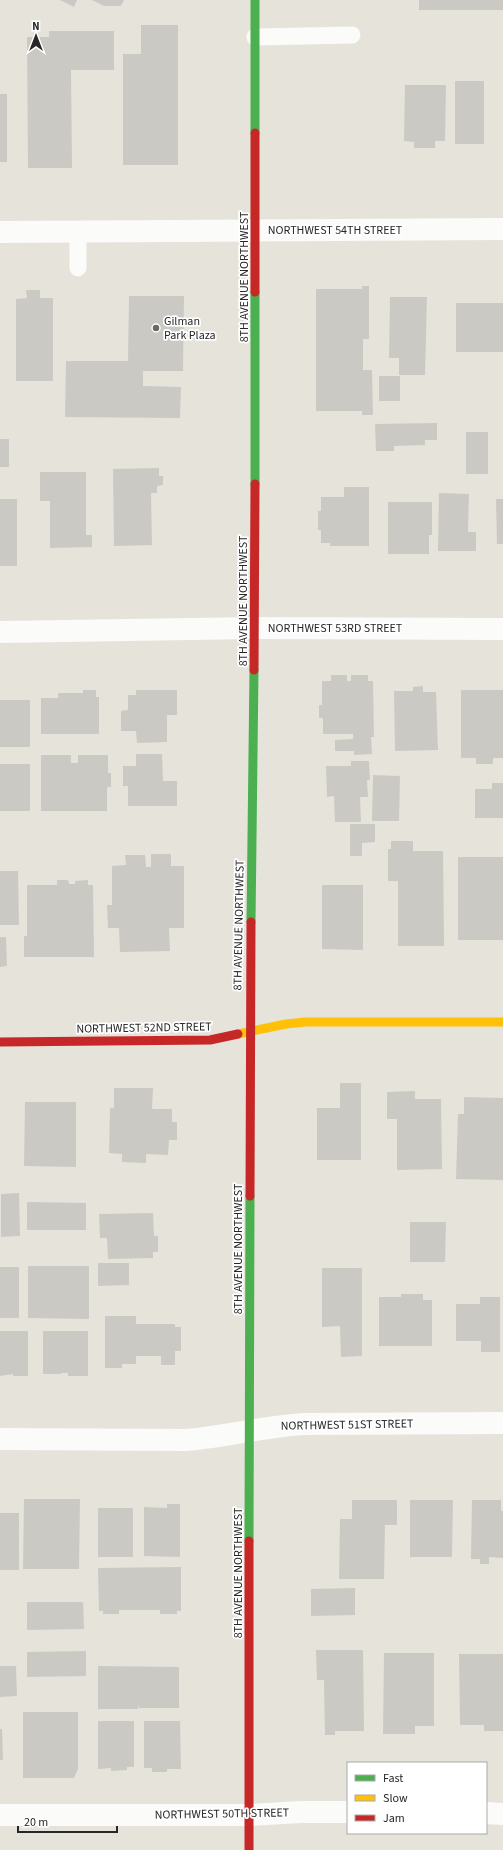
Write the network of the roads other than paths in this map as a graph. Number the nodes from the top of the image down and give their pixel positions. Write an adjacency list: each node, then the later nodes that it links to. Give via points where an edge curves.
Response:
1 (256, 0): 3 (main road, 8TH AVENUE NORTHWEST)
2 (352, 35): 3 (lane)
3 (256, 38): 5 (main road, 8TH AVENUE NORTHWEST)
4 (503, 229): 5 (street, NORTHWEST 54TH STREET)
5 (256, 230): 7 (street, NORTHWEST 54TH STREET); 9 (main road, 8TH AVENUE NORTHWEST)
6 (0, 232): 7 (street, NORTHWEST 54TH STREET)
7 (78, 232): 8 (lane)
8 (78, 268)
9 (256, 628): 10 (street, NORTHWEST 53RD STREET); 11 (street, NORTHWEST 53RD STREET); 13 (main road, 8TH AVENUE NORTHWEST)
10 (503, 629)
11 (0, 632)
12 (503, 1022): 13 (main road, NORTHWEST 52ND STREET, via 305,1022)
13 (250, 1031): 14 (main road, NORTHWEST 52ND STREET, via 210,1040 190,1041); 16 (main road, 8TH AVENUE NORTHWEST)
14 (0, 1042)
15 (503, 1423): 16 (street, NORTHWEST 51ST STREET, via 305,1424)
16 (250, 1431): 17 (street, NORTHWEST 51ST STREET, via 216,1438 186,1440); 22 (main road, 8TH AVENUE NORTHWEST)
17 (0, 1440)
18 (347, 1812): 22 (street, NORTHWEST 50TH STREET)
19 (487, 1813): 20 (street)
20 (503, 1814)
21 (0, 1815): 22 (street, NORTHWEST 50TH STREET)
22 (250, 1815): 23 (main road, 8TH AVENUE NORTHWEST)
23 (249, 1850)

